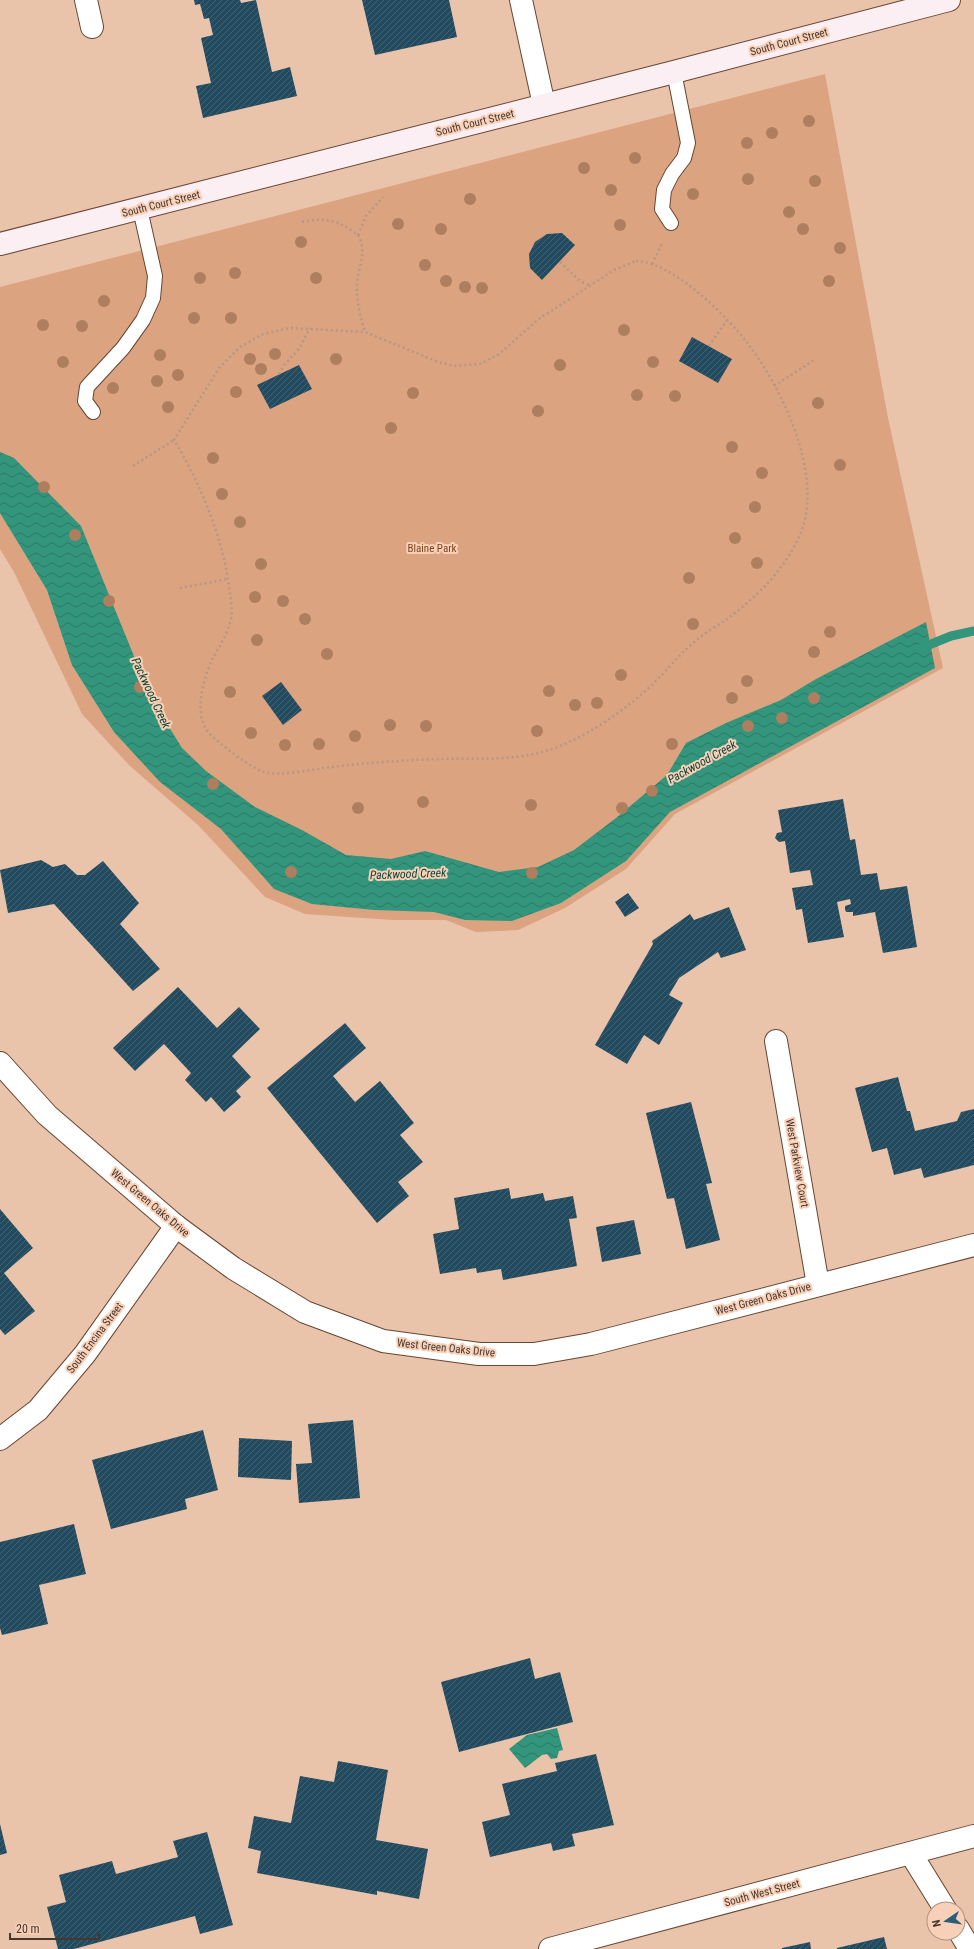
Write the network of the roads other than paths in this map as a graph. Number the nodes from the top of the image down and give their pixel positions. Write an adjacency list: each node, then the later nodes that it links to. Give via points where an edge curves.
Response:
1 (86, 0): 4 (street)
2 (521, 0): 6 (street)
3 (949, 0): 5 (street, South Court Street)
4 (92, 27)
5 (674, 72): 6 (street, South Court Street); 8 (lane, via 688,143 684,158 664,190 662,209)
6 (544, 105): 7 (street, South Court Street)
7 (140, 209): 9 (street, South Court Street); 10 (lane, via 155,276 153,298 123,348 87,387 85,401)
8 (671, 223)
9 (0, 244)
10 (94, 412)
11 (776, 1041): 15 (street, West Parkview Court)
12 (0, 1062): 13 (street, West Green Oaks Drive, via 47,1115)
13 (176, 1226): 15 (street, West Green Oaks Drive, via 233,1268 305,1312 383,1341 479,1354 534,1354 591,1344); 16 (street, South Encina Street, via 85,1354 38,1410)
14 (974, 1245): 15 (street, West Green Oaks Drive)
15 (818, 1285)
16 (0, 1439)
17 (974, 1836): 18 (street, South West Street)
18 (911, 1854): 19 (street); 20 (street, South West Street)
19 (940, 1901)
20 (550, 1949)

